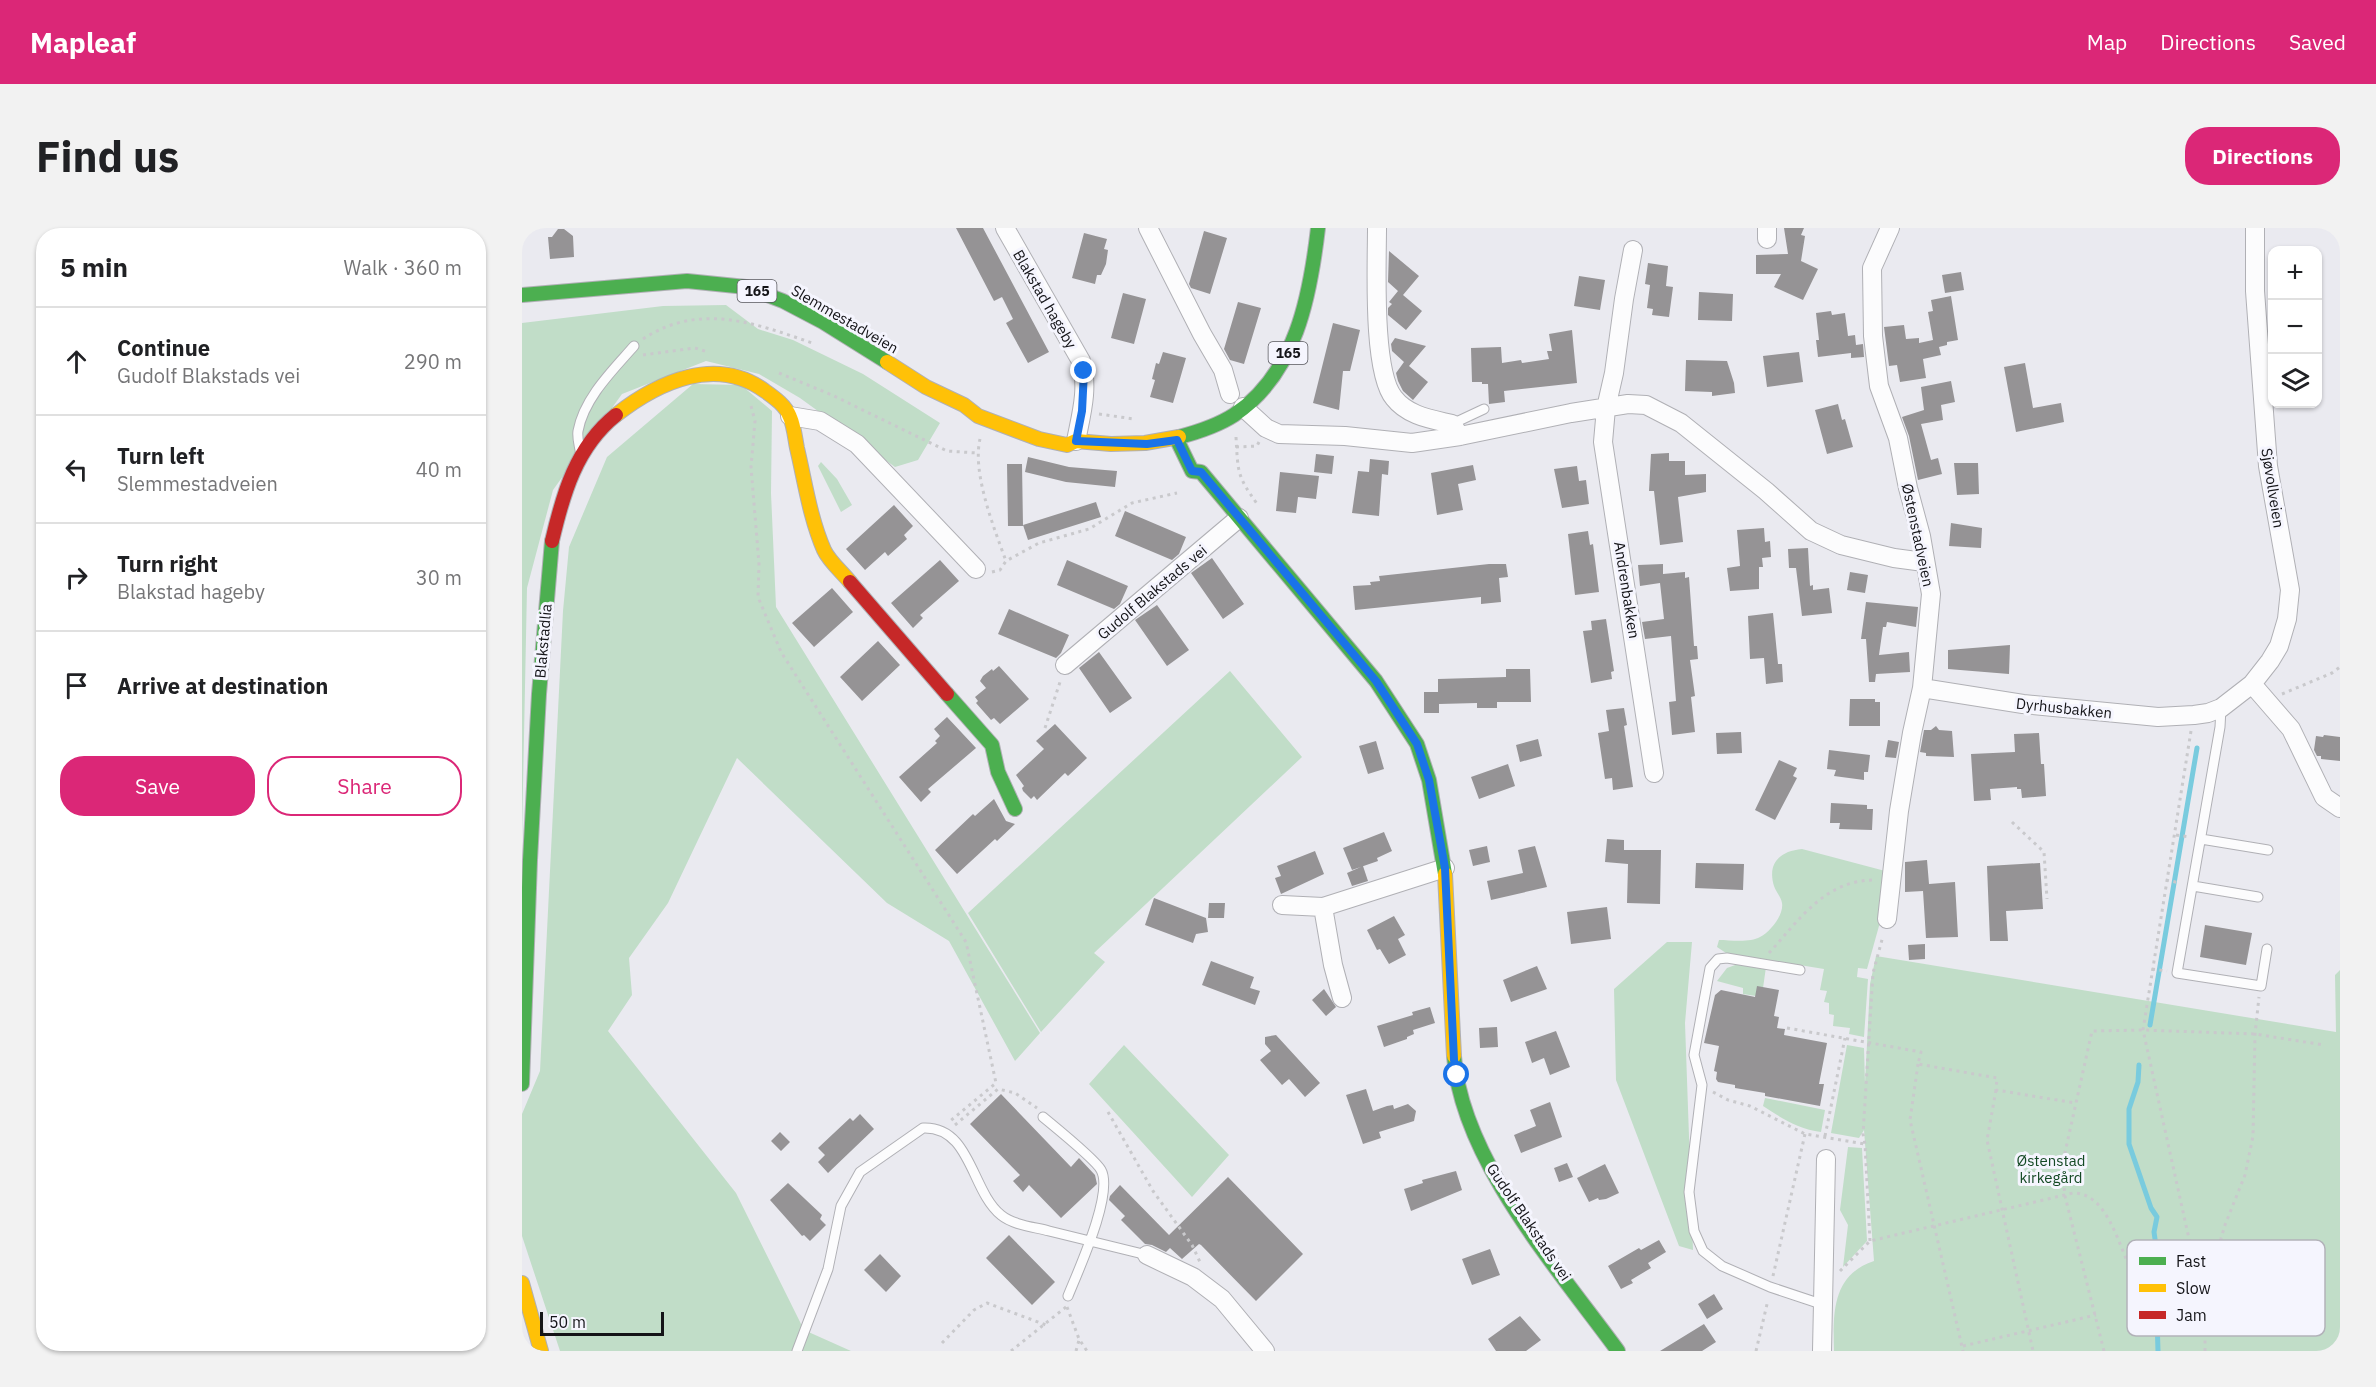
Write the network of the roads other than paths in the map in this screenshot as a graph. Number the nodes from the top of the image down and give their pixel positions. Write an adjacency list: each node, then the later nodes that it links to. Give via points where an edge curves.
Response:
1 (1005, 228): 20 (street, Blakstad hageby, via 1081,362 1084,381)
2 (1148, 228): 10 (street, via 1223,370)
3 (1318, 228): 12 (street, Slemmestadveien / 165, via 1313,274 1297,334 1274,376)
4 (1377, 228): 18 (street, via 1379,339 1384,378 1392,397 1407,410)
5 (1890, 228): 23 (street, Østenstadveien, via 1872,268 1872,336 1879,386 1898,438)
6 (2255, 228): 26 (street, Sjøvollveien, via 2255,291 2268,466 2290,590 2279,646)
7 (1633, 250): 13 (street, Andrenbakken)
8 (522, 295): 11 (street, Slemmestadveien / 165, via 687,281 746,287 823,322 926,387)
9 (634, 345): 21 (lane, via 599,386 586,411 577,432)
10 (1230, 394)
11 (964, 405): 16 (street, Slemmestadveien / 165, via 981,406); 20 (street, Slemmestadveien / 165, via 978,416 1039,439 1067,445)
12 (1243, 407): 18 (street, via 1264,432 1279,434 1413,443); 19 (street, Slemmestadveien / 165, via 1195,440)
13 (1606, 408): 18 (street); 23 (street, via 1628,404 1661,411 1766,491 1811,531 1841,545); 29 (street, Andrenbakken, via 1605,462)
14 (1484, 409): 18 (lane)
15 (790, 416): 21 (street, Blakstadlia, via 777,400 743,378 696,374 662,385 634,401 606,423); 24 (street, via 820,421 857,444); 31 (street, via 825,552 987,737)
16 (1035, 423)
17 (1051, 427): 20 (street, Slemmestadveien / 165, via 1071,434)
18 (1456, 430)
19 (1177, 440): 20 (street, Slemmestadveien / 165, via 1147,444); 22 (street, Gudolf Blakstads vei, via 1192,471 1202,467)
20 (1076, 441)
21 (581, 455): 43 (street, Blakstadlia, via 563,494 552,543 539,694)
22 (1239, 518): 25 (street, Gudolf Blakstads vei); 34 (street, Gudolf Blakstads vei, via 1376,681 1406,725 1429,780)
23 (1924, 562): 27 (street, Østenstadveien, via 1931,594)
24 (976, 569)
25 (1065, 665)
26 (2252, 684): 28 (street, Sjøvollveien); 30 (street, via 2291,729 2324,797)
27 (1922, 688): 28 (street, Dyrhusbakken, via 2035,706 2158,717); 39 (street, Østenstadveien, via 1899,811)
28 (2208, 712): 32 (lane, via 2220,728)
29 (1654, 772)
30 (2340, 808)
31 (1015, 809)
32 (2201, 839): 33 (lane); 35 (lane)
33 (2268, 850)
34 (1445, 868): 38 (street); 54 (street, Gudolf Blakstads vei, via 1454,1060 1464,1107 1484,1155 1509,1199)
35 (2193, 886): 36 (lane); 40 (lane, via 2177,973 2261,986)
36 (2258, 897)
37 (1282, 904): 38 (street)
38 (1323, 907): 42 (street)
39 (1887, 920)
40 (2267, 949)
41 (1800, 970): 50 (lane, via 1727,958 1718,959 1710,968 1694,1055 1702,1085 1689,1192 1694,1232 1703,1251 1722,1266)
42 (1342, 998)
43 (522, 1084)
44 (1044, 1117): 46 (lane, via 1101,1169 1105,1185)
45 (1826, 1159): 50 (street)
46 (1089, 1241): 47 (lane); 49 (lane); 52 (lane, via 1002,1216 961,1148 934,1128 923,1128 860,1172 841,1206 828,1269)
47 (1147, 1256): 53 (street, via 1193,1277 1222,1299)
48 (522, 1283): 51 (street)
49 (1068, 1296)
50 (1824, 1305): 55 (street)
51 (541, 1351)
52 (797, 1351)
53 (1265, 1351)
54 (1618, 1351)
55 (1822, 1351)

